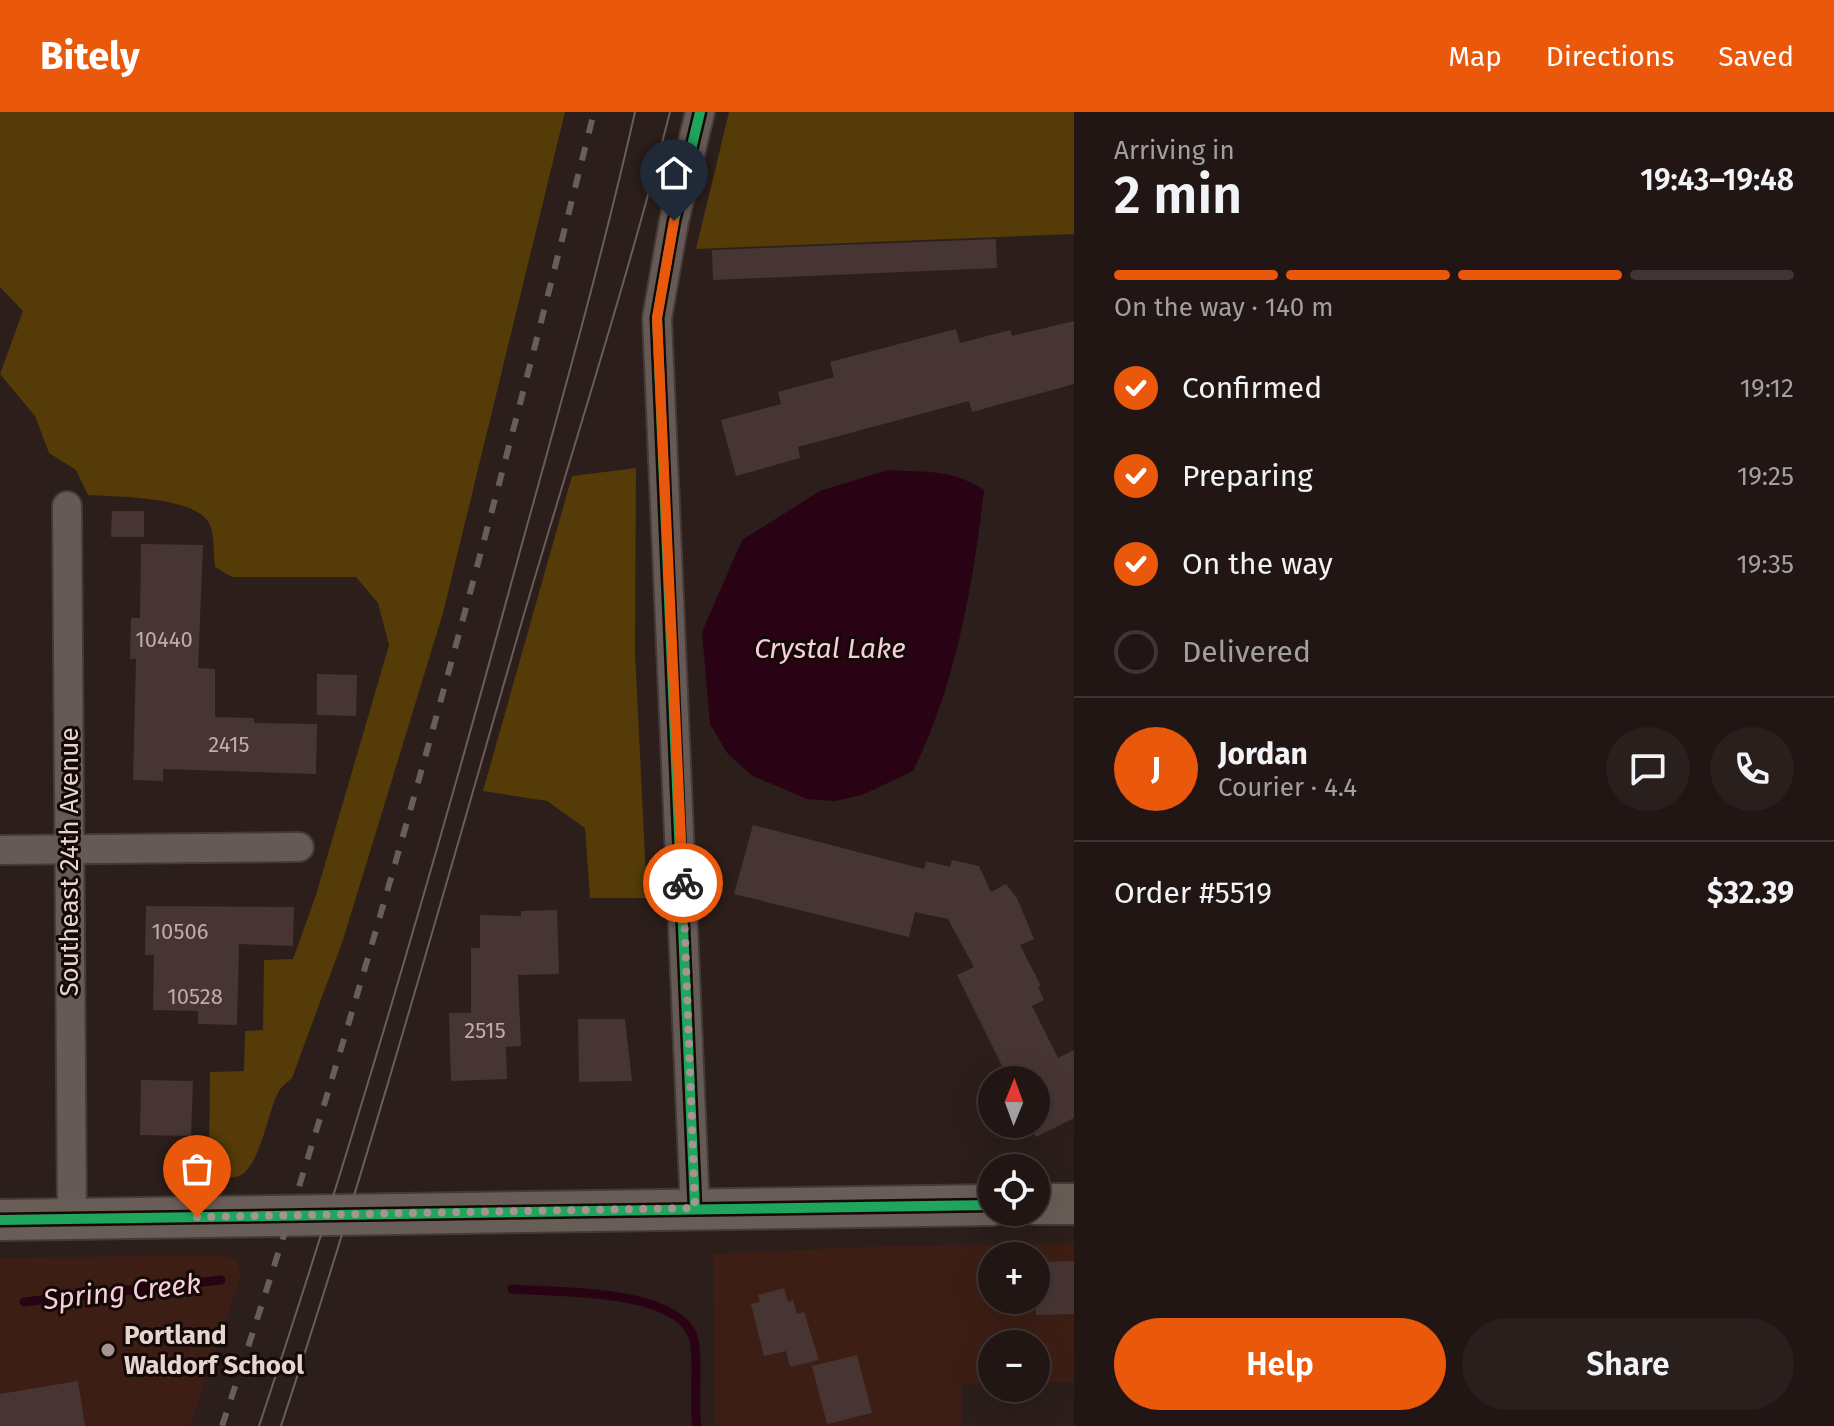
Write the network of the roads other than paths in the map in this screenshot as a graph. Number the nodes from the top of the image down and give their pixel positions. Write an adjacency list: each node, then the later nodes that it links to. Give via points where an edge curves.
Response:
1 (700, 112): 9 (street, via 657,318)
2 (67, 506): 5 (street, Southeast 24th Avenue)
3 (299, 847): 5 (street)
4 (0, 850): 5 (street)
5 (68, 850): 10 (street, Southeast 24th Avenue)
6 (1050, 1204): 7 (main road)
7 (1074, 1204)
8 (978, 1205): 9 (main road)
9 (695, 1208): 10 (main road)
10 (72, 1219): 11 (main road)
11 (0, 1220)

